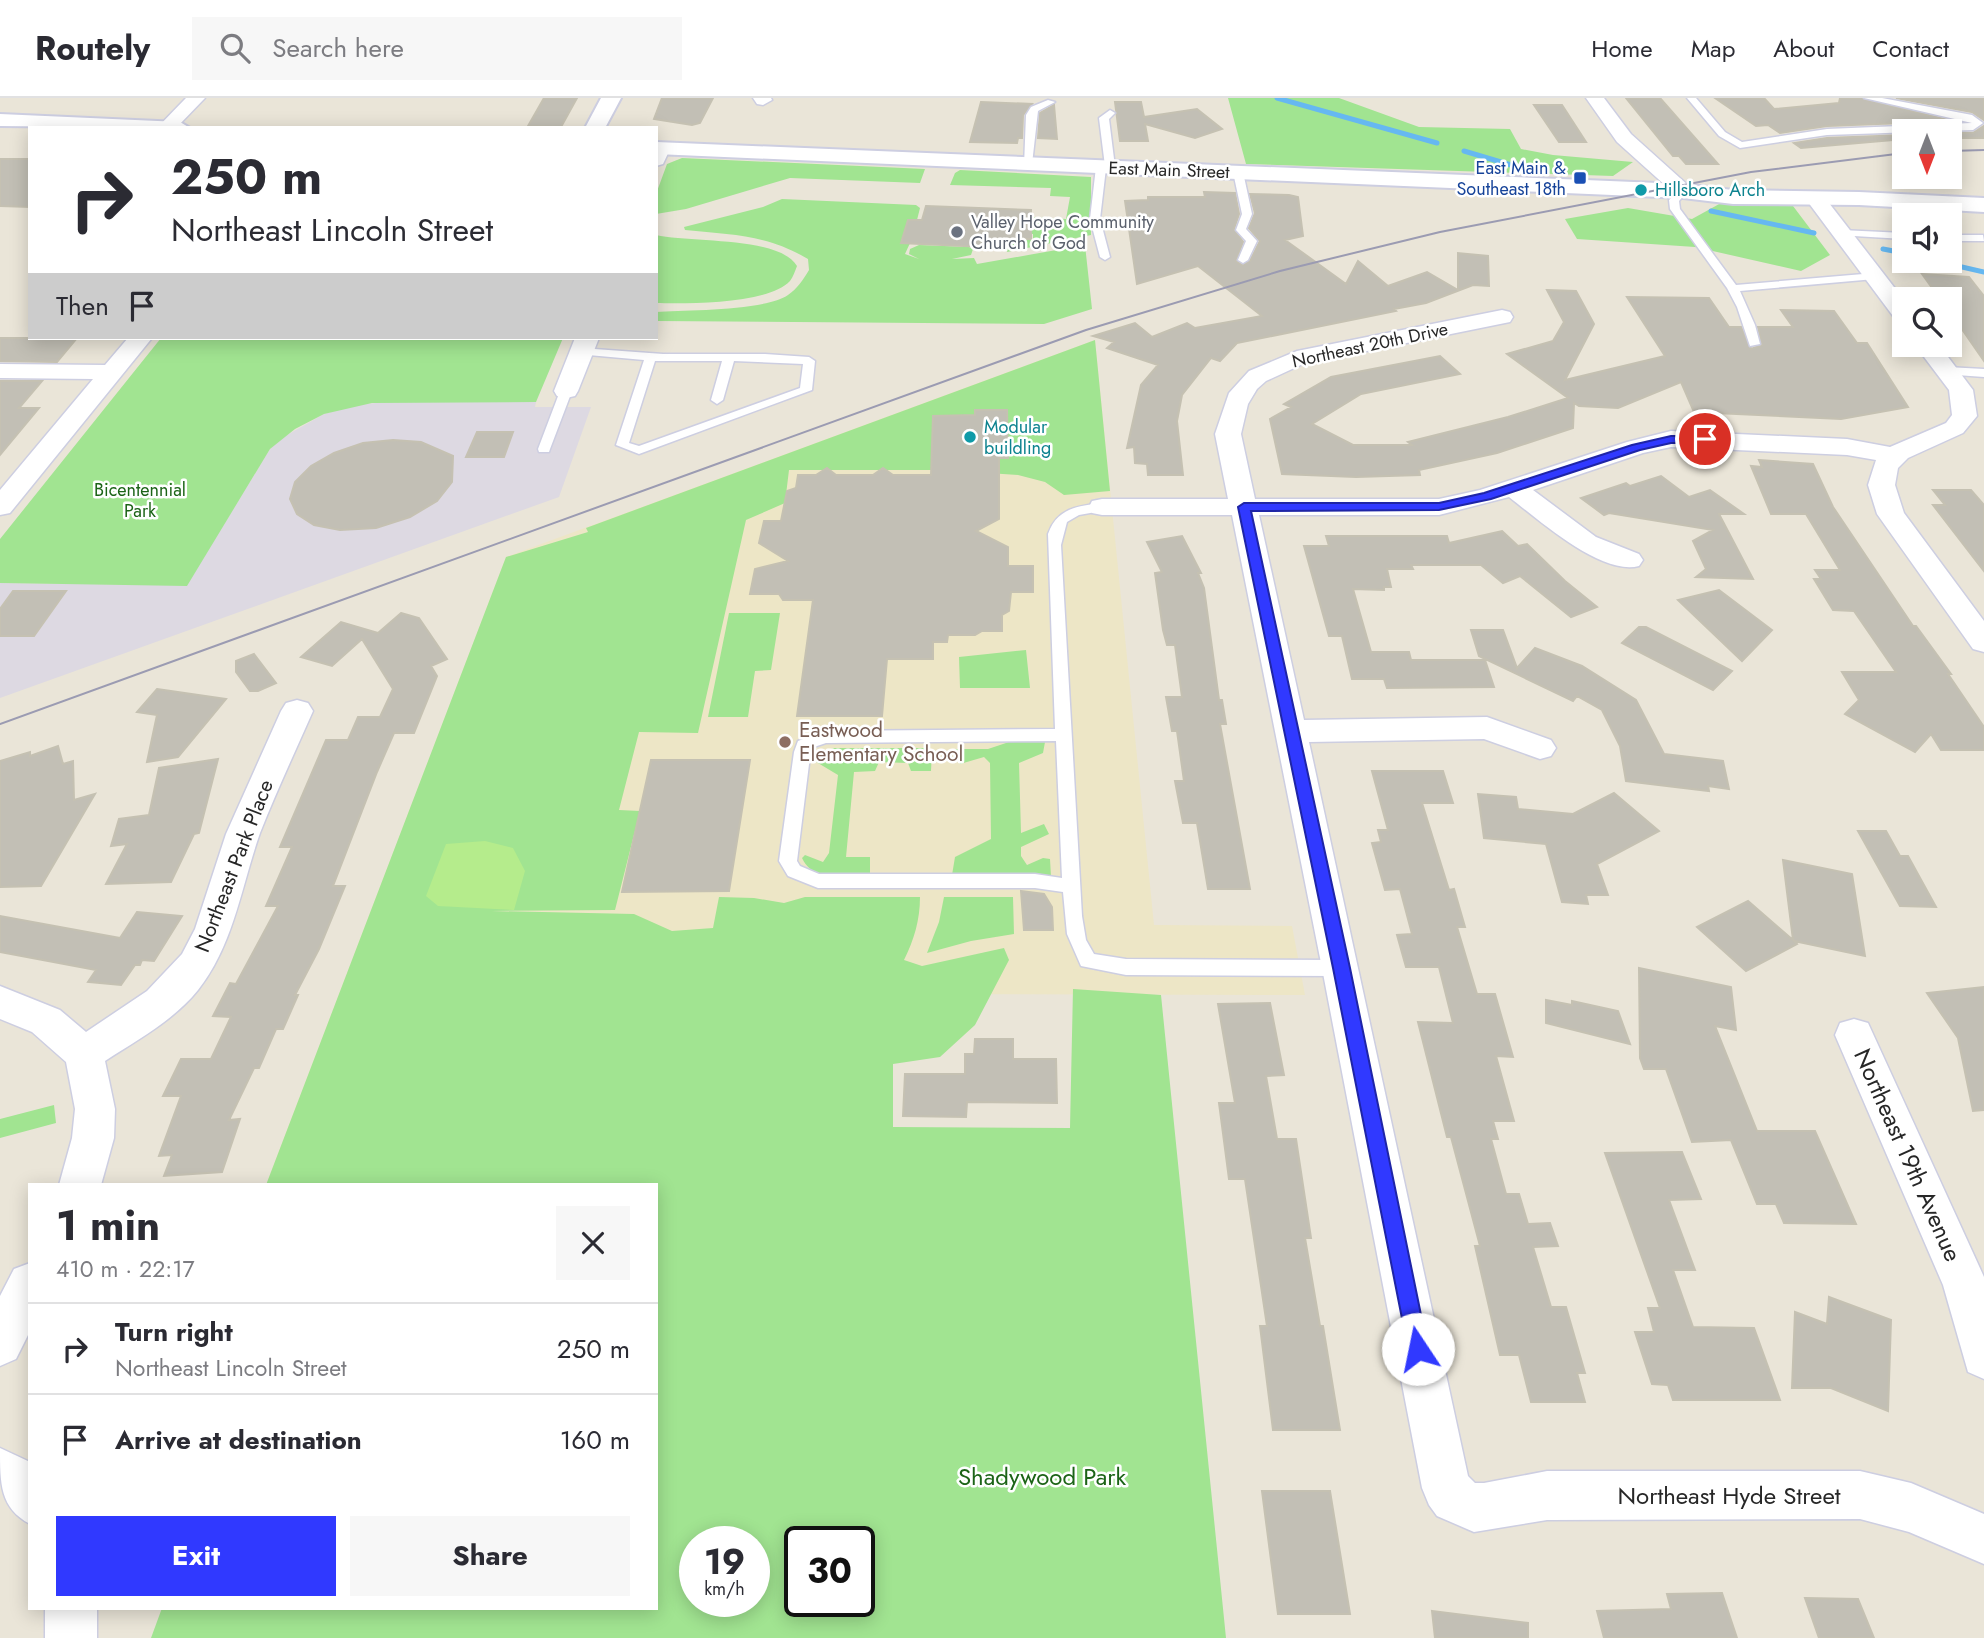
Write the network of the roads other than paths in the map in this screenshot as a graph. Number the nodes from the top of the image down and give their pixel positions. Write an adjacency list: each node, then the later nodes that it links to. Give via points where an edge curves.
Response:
1 (196, 98): 10 (street)
2 (611, 98): 11 (main road)
3 (1595, 98): 16 (street, via 1624,138)
4 (1691, 98): 5 (lane, via 1723,134 1740,145 1783,137 1882,128 1973,127 1978,123 1972,118)
5 (1868, 98)
6 (1051, 102): 13 (lane, via 1031,114)
7 (1110, 113): 14 (lane, via 1104,118)
8 (0, 120): 9 (main road)
9 (142, 126)
10 (167, 126)
11 (596, 126)
12 (658, 152): 13 (main road, East Main Street)
13 (1027, 164): 14 (main road, East Main Street)
14 (1106, 167): 15 (main road, East Main Street); 23 (lane, via 1095,219)
15 (1238, 172): 16 (main road, East Main Street); 24 (lane, via 1247,214 1241,230 1252,241)
16 (1683, 191): 17 (main road, East Main Street, via 1712,197); 26 (lane, via 1674,200 1675,209)
17 (1815, 198): 18 (main road, East Main Street); 19 (street)
18 (1984, 205)
19 (1841, 233): 20 (lane); 25 (street)
20 (1892, 235)
21 (1962, 238): 22 (lane)
22 (1983, 238)
23 (1105, 257)
24 (1243, 260)
25 (1875, 276): 26 (lane, via 1814,280 1778,288); 27 (street)
26 (1732, 288): 30 (lane, via 1751,326)
27 (1892, 299)
28 (1502, 317): 47 (street, Northeast 20th Drive, via 1297,358 1269,368 1245,386 1232,408 1228,434)
29 (138, 340): 36 (street)
30 (1754, 344)
31 (584, 345): 32 (lane); 39 (street)
32 (651, 356): 33 (lane); 33 (lane, via 622,445 639,450 806,390 810,361)
33 (729, 357): 40 (lane)
34 (1936, 357): 37 (street)
35 (0, 371): 36 (street)
36 (112, 372): 45 (street)
37 (1947, 372): 38 (lane); 41 (street)
38 (1984, 373)
39 (566, 391): 42 (lane)
40 (717, 400)
41 (1974, 420): 43 (street)
42 (544, 449)
43 (1891, 455): 44 (street, via 1847,447 1671,439); 49 (street, via 1883,499)
44 (1514, 488): 47 (street, via 1439,507); 48 (street, via 1586,543)
45 (0, 507)
46 (1102, 507): 47 (street); 52 (lane, via 1068,514 1055,530)
47 (1244, 507): 51 (street, Northeast 20th Drive)
48 (1629, 560)
49 (1984, 642)
50 (297, 711): 58 (street, Northeast Park Place, via 244,832 206,948 183,981 155,1008)
51 (1292, 731): 53 (street, via 1487,728); 55 (street, Northeast 20th Drive)
52 (1062, 735): 54 (lane); 54 (lane, via 812,740 802,752 788,861 794,871 818,881 1035,881)
53 (1540, 748)
54 (1072, 886): 55 (lane, via 1075,938 1088,961 1126,967)
55 (1341, 968): 65 (street, Northeast 20th Drive, via 1446,1488)
56 (0, 1002): 58 (street, via 46,1021)
57 (1854, 1035): 62 (street, Northeast 19th Avenue, via 1965,1284)
58 (84, 1054): 59 (street, via 95,1109 93,1138)
59 (81, 1183)
60 (28, 1288): 61 (street)
61 (0, 1343)
62 (1984, 1356)
63 (0, 1472): 64 (street, via 14,1480)
64 (28, 1498)
65 (1469, 1508): 66 (street, Northeast Hyde Street, via 1557,1495 1860,1495 1911,1508)
66 (1984, 1539)
67 (71, 1610): 68 (street)
68 (71, 1638)

